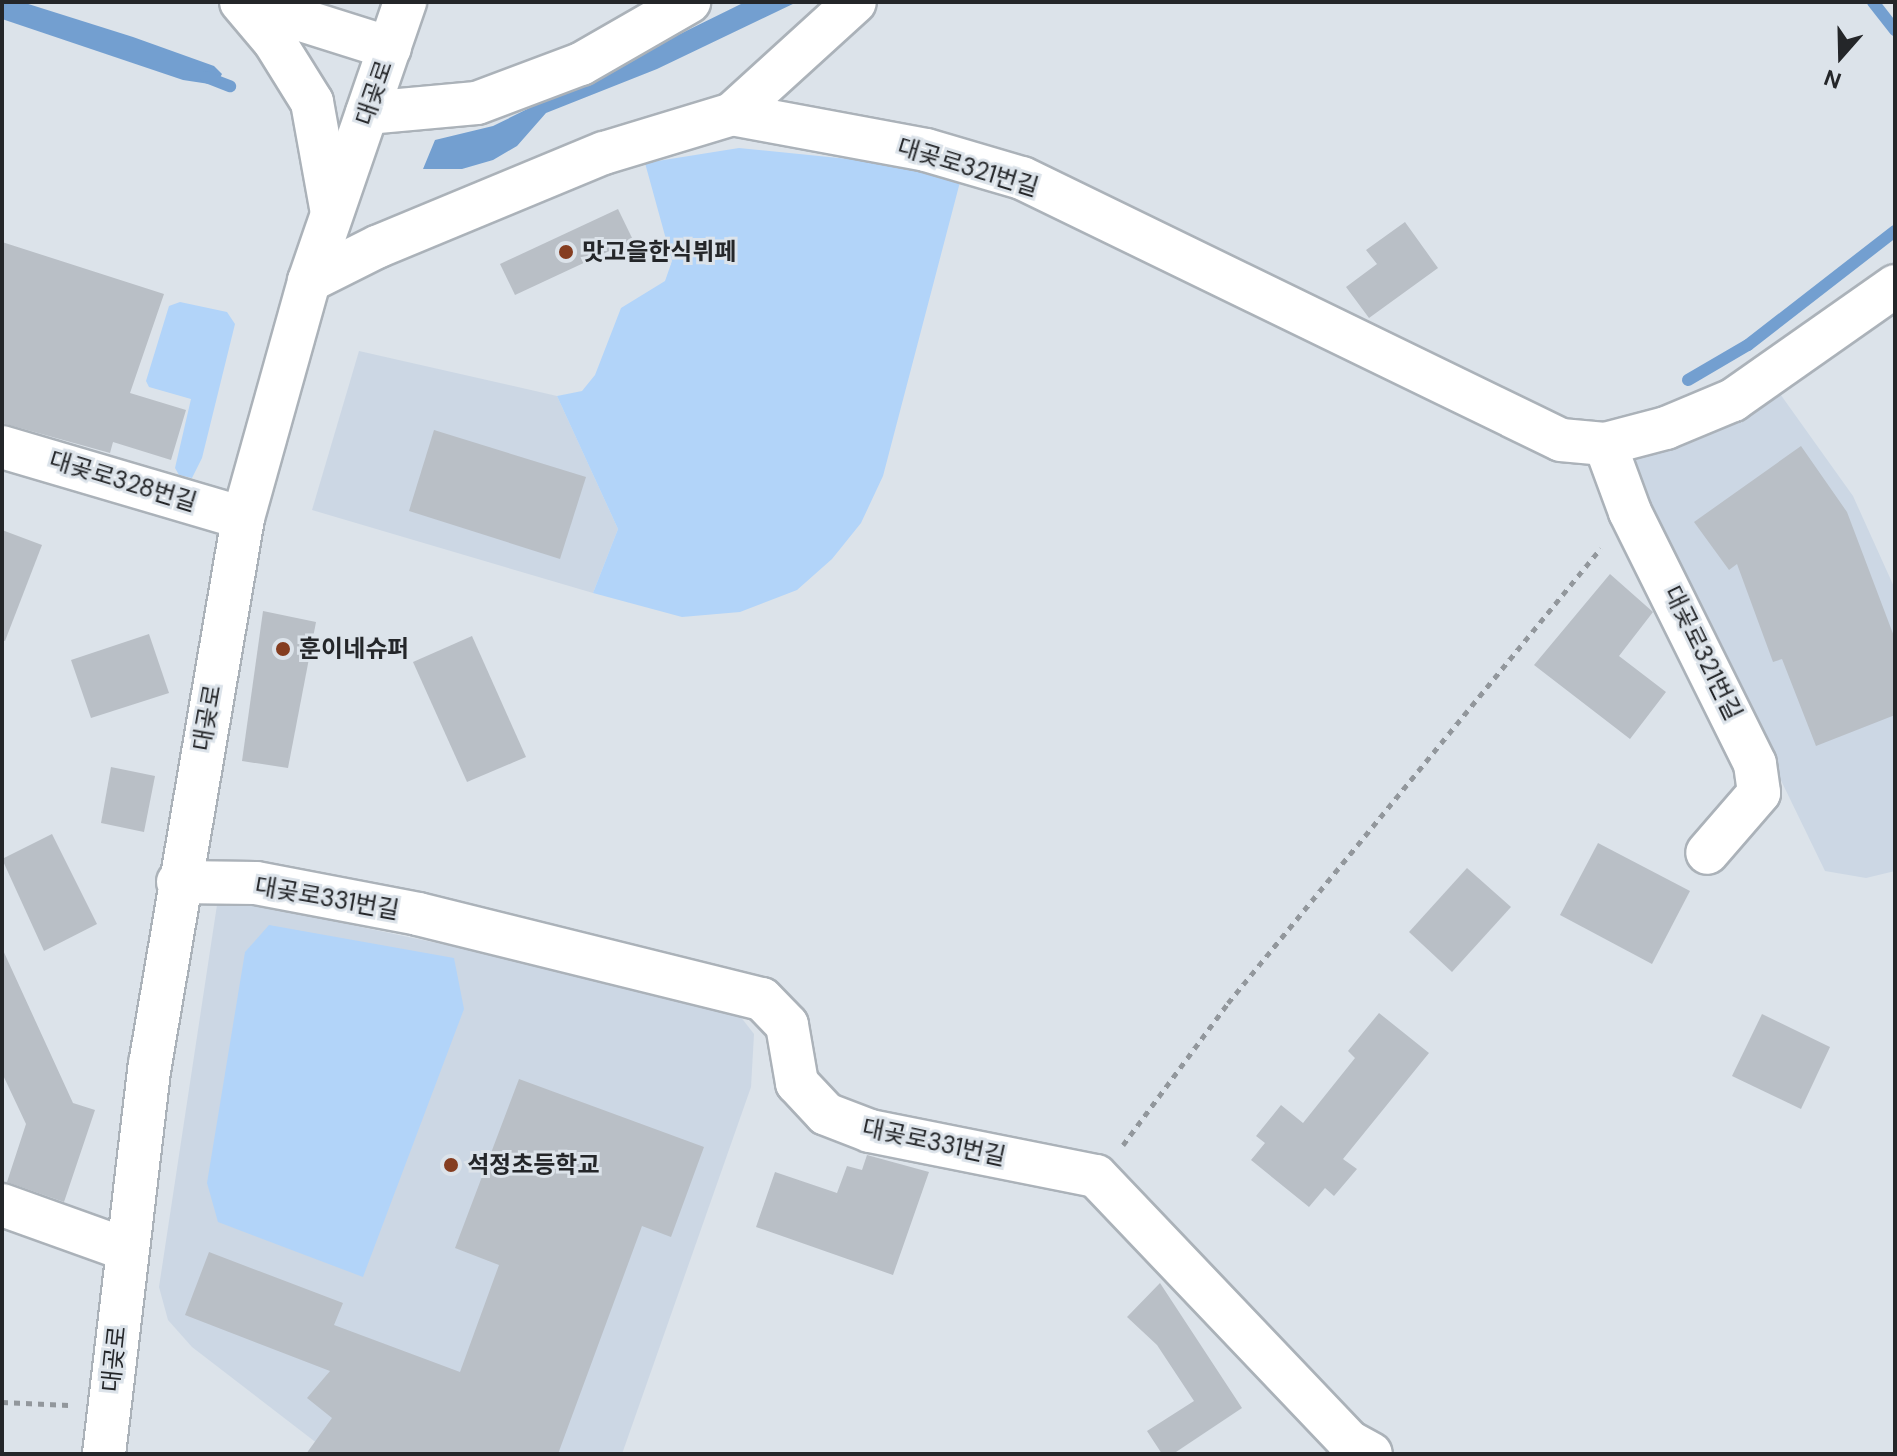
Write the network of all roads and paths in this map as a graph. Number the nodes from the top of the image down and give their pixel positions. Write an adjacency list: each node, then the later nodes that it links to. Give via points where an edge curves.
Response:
1 (243, 2): 5 (street); 8 (street, via 312,102)
2 (405, 2): 5 (street, 대곶로)
3 (689, 2): 6 (street, via 581,64 477,103)
4 (855, 2): 7 (street)
5 (390, 48): 6 (street, 대곶로)
6 (367, 113): 8 (street, 대곶로)
7 (732, 114): 9 (street, 대곶로321번길, via 604,153 379,246); 11 (street, 대곶로321번길, via 926,150 1022,178 1561,440)
8 (332, 215): 9 (street, 대곶로)
9 (309, 281): 14 (street, 대곶로)
10 (1895, 286): 11 (street, 대곶로321번길, via 1733,400 1666,428)
11 (1605, 444): 13 (street, 대곶로321번길)
12 (2, 447): 14 (street, 대곶로328번길)
13 (1630, 512): 15 (street, 대곶로321번길, via 1755,764 1759,793); 17 (path, via 1228,1003 1145,1122)
14 (243, 518): 16 (street, 대곶로)
15 (1707, 853)
16 (178, 882): 17 (street, 대곶로331번길, via 256,883 418,914 762,999 787,1025 797,1083 826,1114 870,1131); 19 (street, 대곶로)
17 (1096, 1176): 23 (street, via 1348,1441)
18 (2, 1205): 19 (street)
19 (125, 1249): 21 (street, 대곶로)
20 (2, 1402): 21 (path)
21 (109, 1407): 22 (street, 대곶로)
22 (104, 1454)
23 (1371, 1454)

